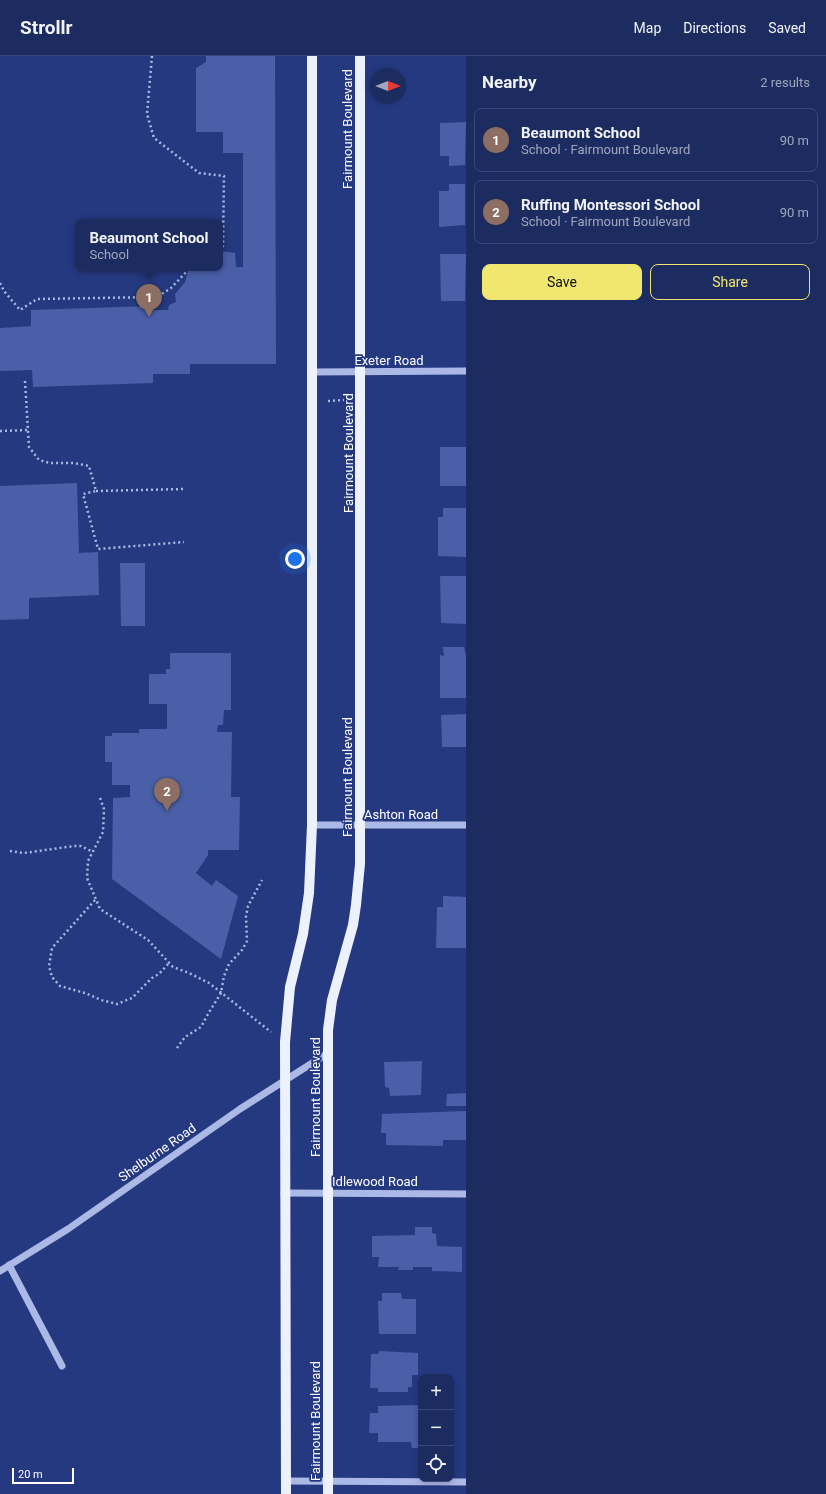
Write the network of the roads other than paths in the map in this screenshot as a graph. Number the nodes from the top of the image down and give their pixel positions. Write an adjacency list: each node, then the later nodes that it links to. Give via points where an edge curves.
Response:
1 (312, 56): 4 (main road)
2 (360, 56): 5 (main road, Fairmount Boulevard)
3 (466, 371): 5 (street, Exeter Road)
4 (312, 372): 5 (street, Exeter Road); 6 (main road)
5 (360, 372): 7 (main road, Fairmount Boulevard)
6 (312, 825): 7 (street, Ashton Road); 10 (main road, via 309,893 303,934 290,987)
7 (360, 826): 8 (street, Ashton Road); 9 (main road, Fairmount Boulevard, via 356,905 332,1000)
8 (466, 826)
9 (328, 1053): 10 (street, Shelburne Road); 12 (main road, Fairmount Boulevard)
10 (284, 1081): 11 (main road); 14 (street, Shelburne Road, via 68,1229)
11 (284, 1193): 12 (street, Idlewood Road); 17 (main road)
12 (328, 1193): 13 (street, Idlewood Road); 18 (main road, Fairmount Boulevard)
13 (466, 1194)
14 (9, 1265): 15 (street, Shelburne Road); 16 (street)
15 (0, 1271)
16 (62, 1366)
17 (286, 1481): 18 (street); 20 (main road)
18 (328, 1482): 19 (street); 21 (main road, Fairmount Boulevard)
19 (466, 1482)
20 (286, 1494)
21 (328, 1494)

